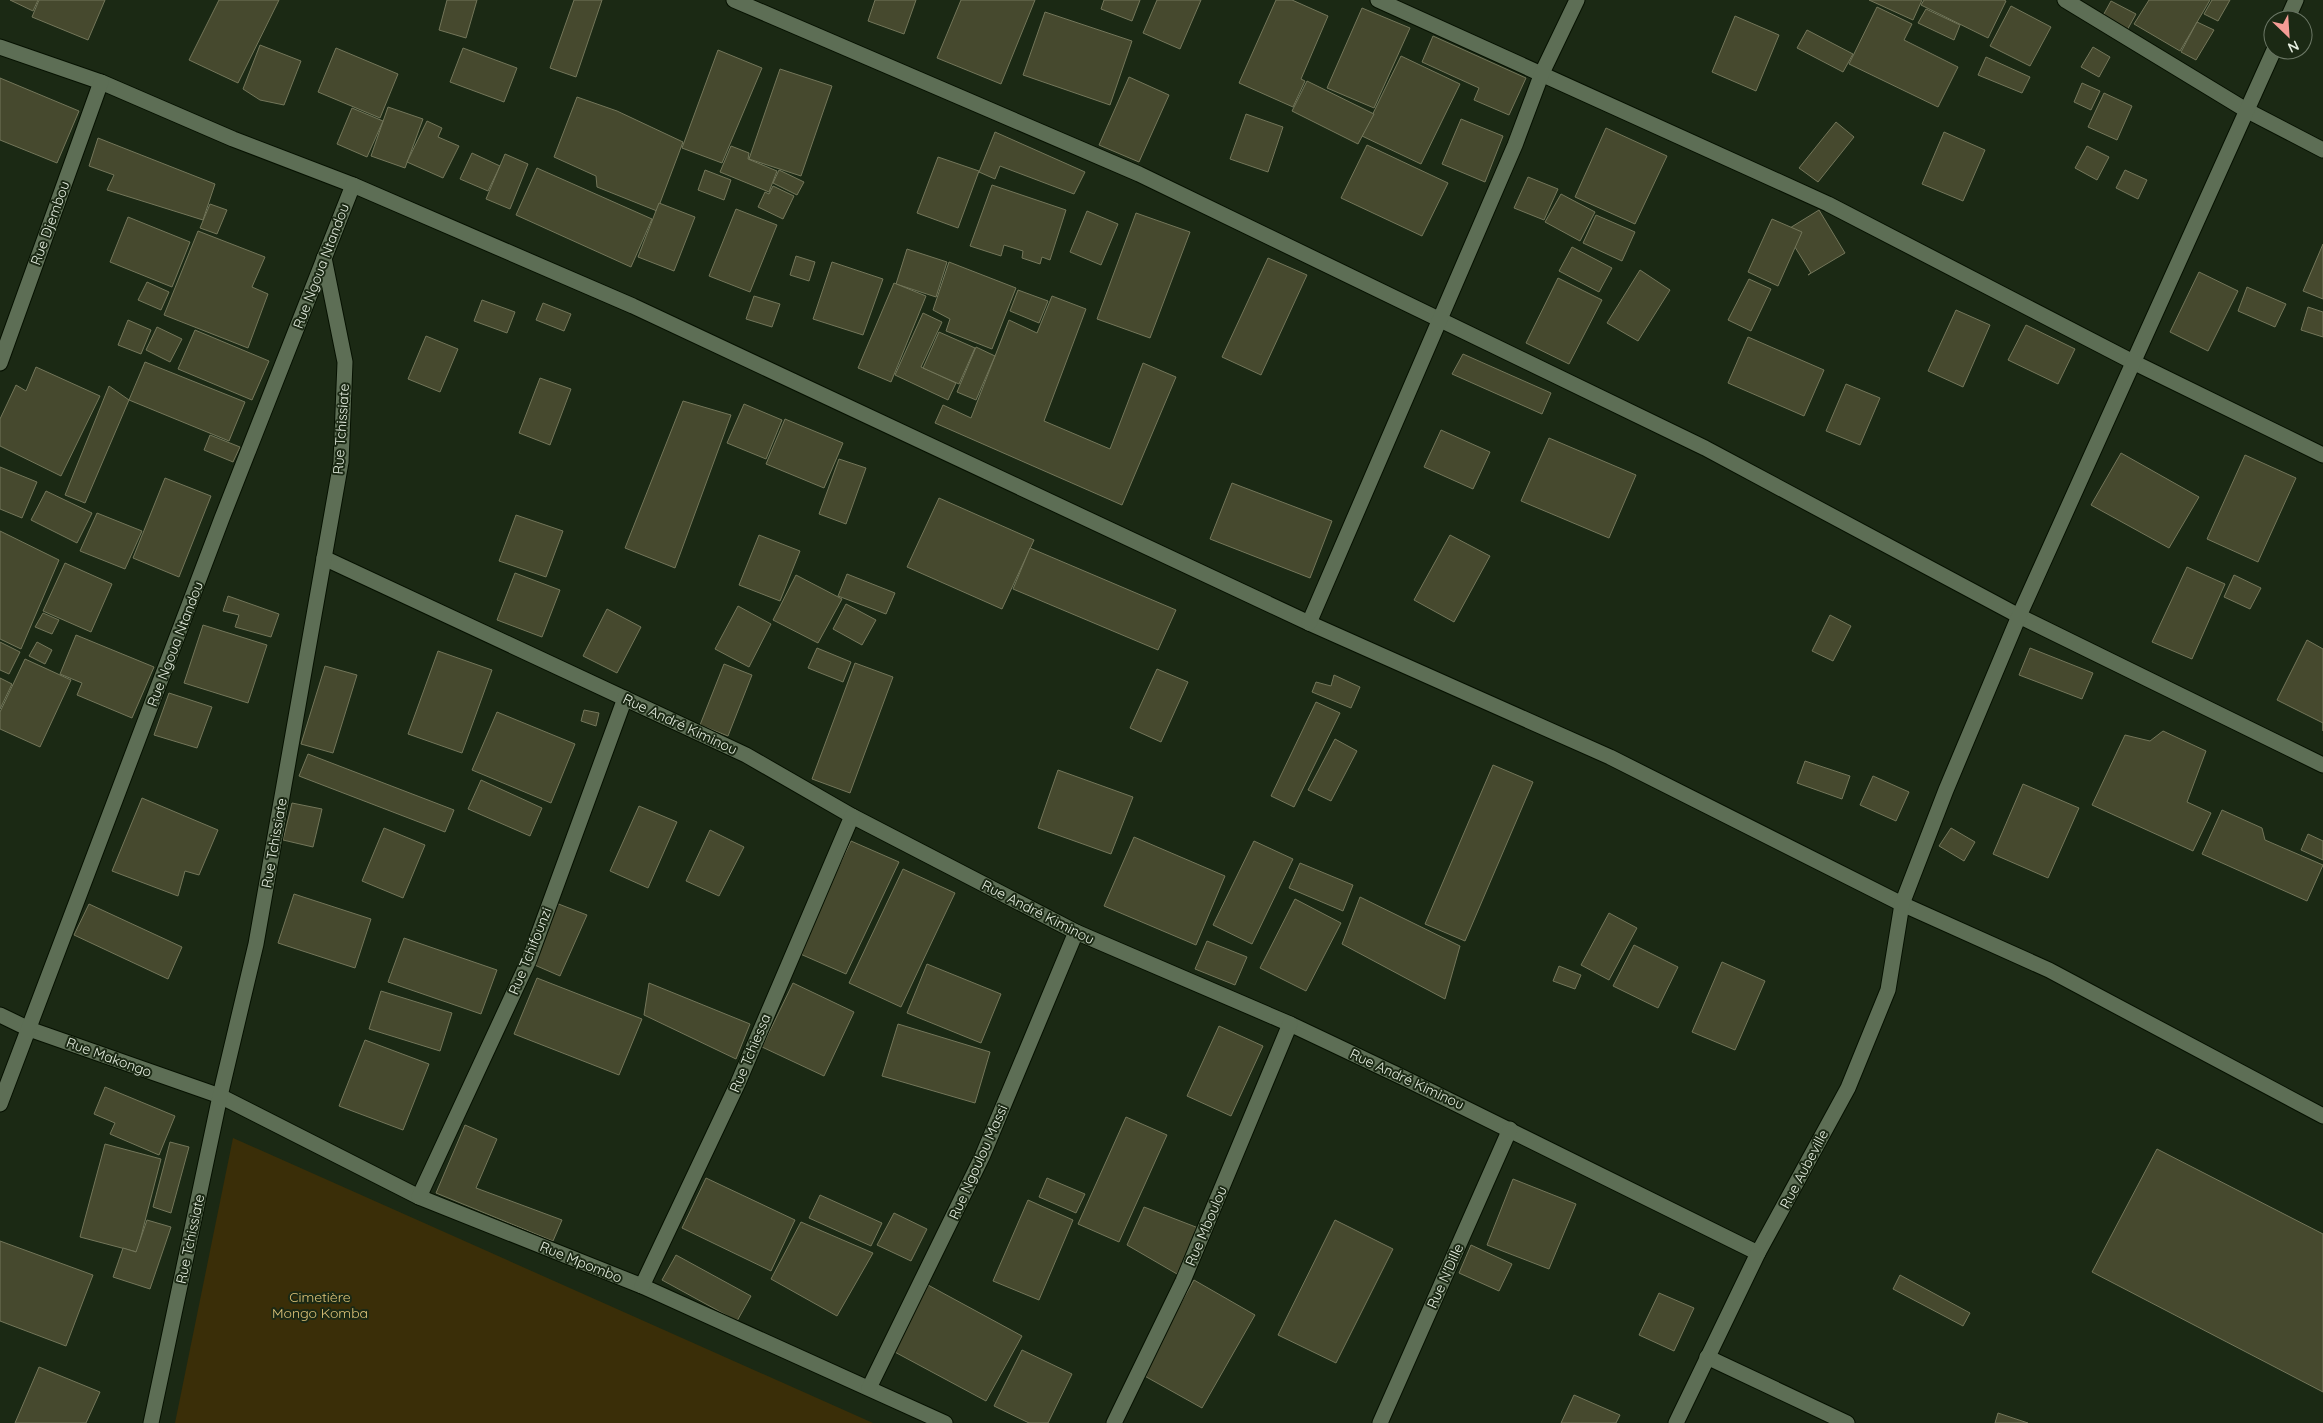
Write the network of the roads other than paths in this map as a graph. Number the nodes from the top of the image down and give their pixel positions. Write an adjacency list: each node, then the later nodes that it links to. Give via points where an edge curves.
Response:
1 (734, 0): 13 (street, via 1139,174)
2 (1378, 0): 7 (street)
3 (1577, 0): 7 (street)
4 (2065, 0): 9 (street)
5 (0, 47): 8 (street)
6 (2269, 60): 9 (street, Rue Aubeville)
7 (1542, 73): 13 (street); 14 (street, via 1828,204)
8 (100, 82): 11 (street); 15 (street, Rue Djembou)
9 (2246, 110): 10 (street); 14 (street, Rue Aubeville)
10 (2323, 150)
11 (352, 185): 12 (street, Rue Ngoua Ntandou); 19 (street, via 633,306)
12 (324, 258): 17 (street, Rue Tchissiate, via 345,362 341,462); 27 (street, Rue Ngoua Ntandou)
13 (1440, 321): 18 (street, via 1705,448); 19 (street)
14 (2133, 362): 16 (street); 18 (street, Rue Aubeville)
15 (0, 363)
16 (2323, 455)
17 (324, 558): 20 (street, Rue André Kiminou); 28 (street, Rue Tchissiate, via 256,944)
18 (2020, 616): 21 (street); 23 (street, Rue Aubeville, via 1946,790)
19 (1309, 623): 23 (street, via 1610,757)
20 (625, 698): 22 (street, Rue André Kiminou, via 746,755); 32 (street, Rue Tchifounzi, via 529,960)
21 (2323, 765)
22 (852, 816): 24 (street, Rue André Kiminou); 34 (street, Rue Tchiessa, via 738,1083)
23 (1902, 904): 30 (street, via 2049,970); 33 (street, Rue Aubeville, via 1888,990 1848,1088)
24 (1076, 932): 26 (street, Rue André Kiminou); 36 (street, Rue Ngoulou Massi, via 982,1157)
25 (0, 1015): 27 (street, Rue Makongo)
26 (1290, 1024): 31 (street, Rue André Kiminou); 39 (street, Rue Mboulou, via 1183,1281)
27 (29, 1029): 28 (street, Rue Makongo); 29 (street, Rue Ngoua Ntandou)
28 (220, 1096): 32 (street, Rue Mpombo); 37 (street, Rue Tchissiate)
29 (0, 1104)
30 (2323, 1116)
31 (1510, 1129): 33 (street, Rue André Kiminou); 40 (street, Rue N'Dille)
32 (419, 1197): 34 (street, Rue Mpombo)
33 (1758, 1253): 35 (street, Rue Aubeville)
34 (642, 1286): 36 (street, Rue Mpombo)
35 (1707, 1357): 41 (street, Rue Aubeville); 42 (street)
36 (870, 1388): 38 (street, Rue Mpombo)
37 (151, 1423)
38 (945, 1423)
39 (1114, 1423)
40 (1380, 1423)
41 (1676, 1423)
42 (1847, 1423)

